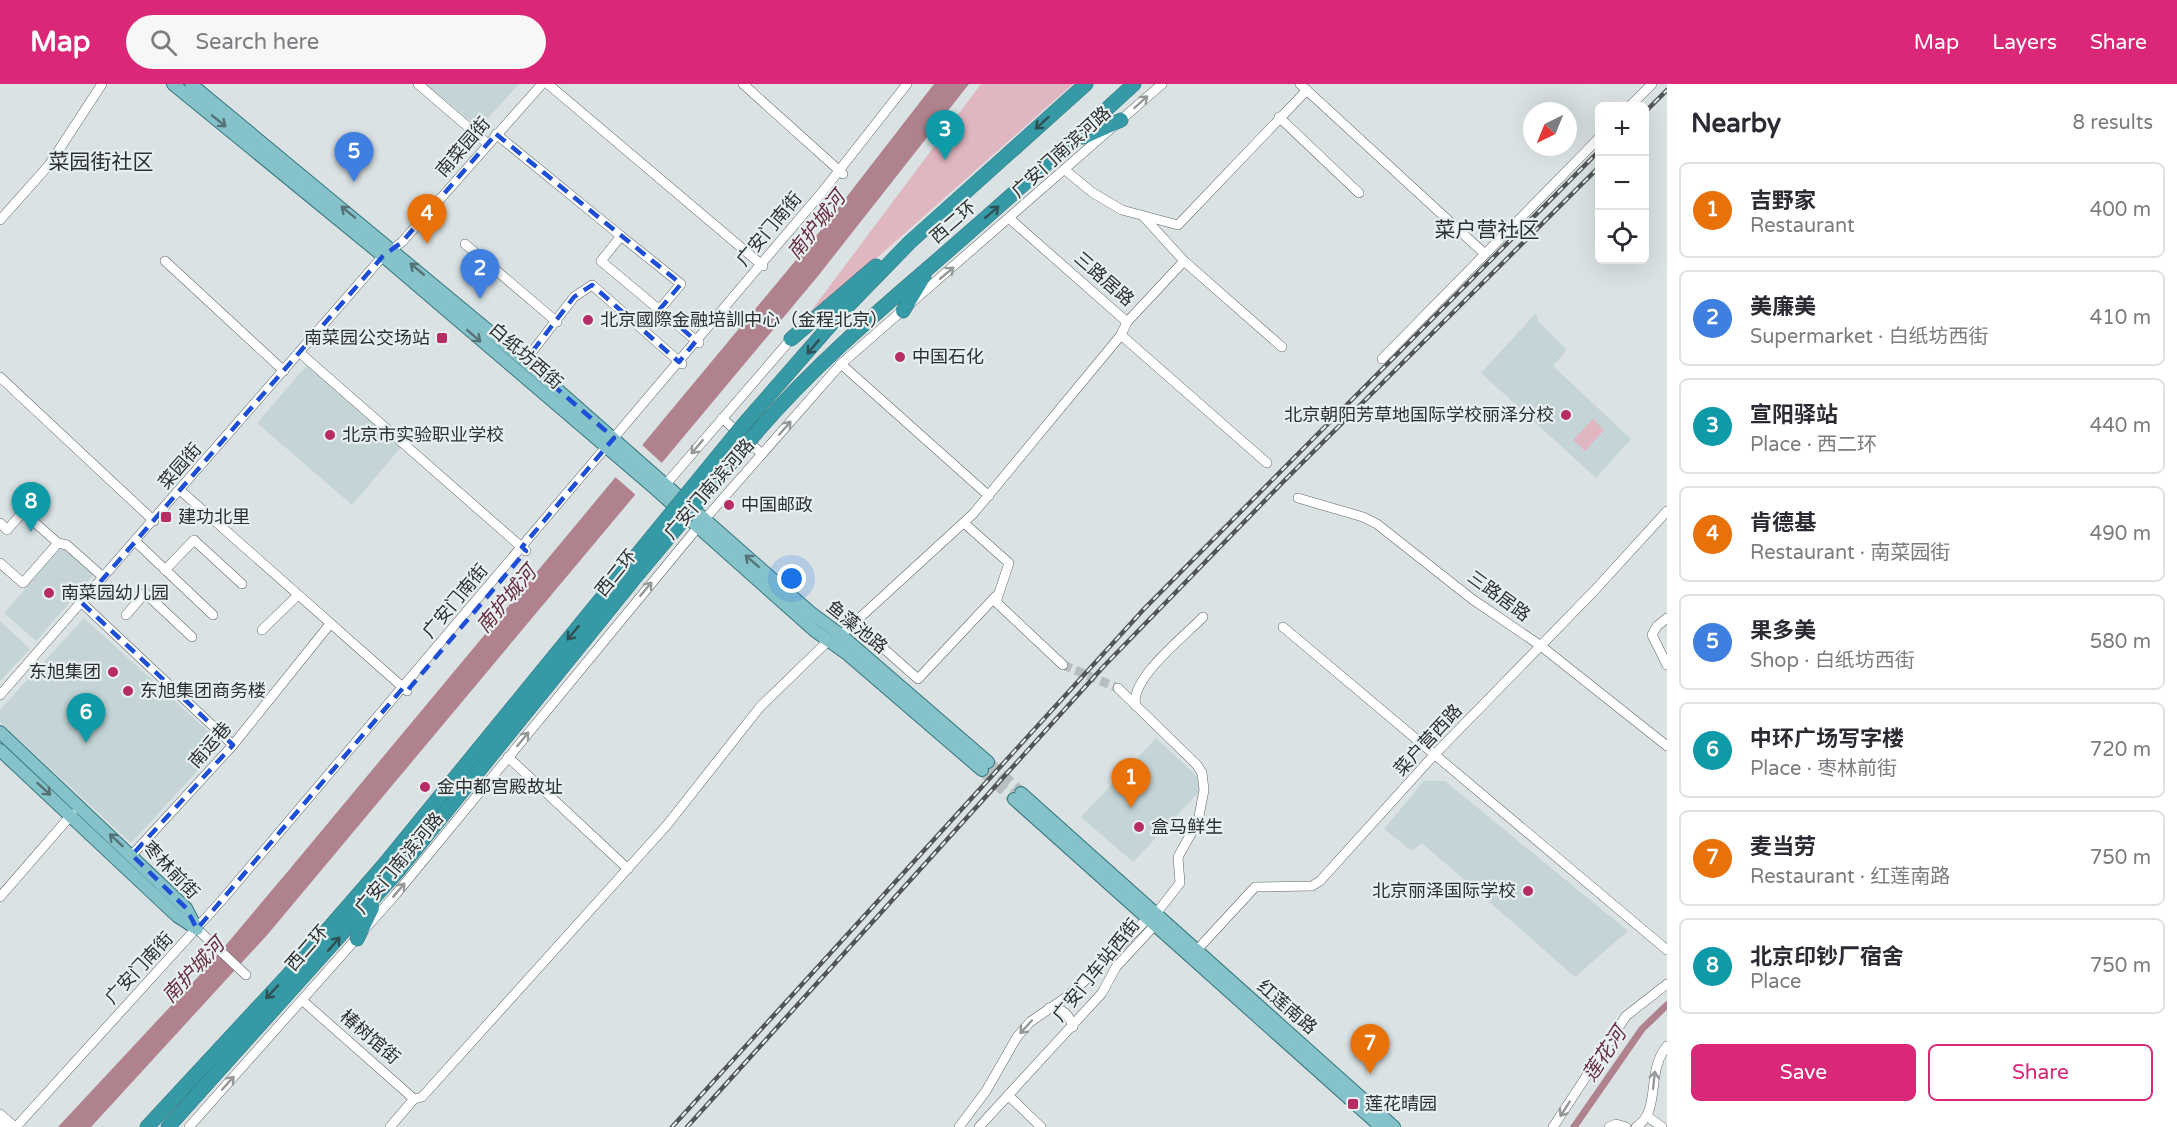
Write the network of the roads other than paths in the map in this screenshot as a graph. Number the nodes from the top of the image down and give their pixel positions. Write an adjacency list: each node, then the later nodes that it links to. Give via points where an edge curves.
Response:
1 (102, 84): 27 (street, via 49,165)
2 (173, 84): 33 (main road, 白纸坊西街, one-way to 33)
3 (191, 84): 33 (main road, 白纸坊西街, one-way to 3)
4 (418, 84): 21 (street)
5 (542, 84): 18 (street, 南菜园街)
6 (548, 84): 38 (street)
7 (742, 84): 23 (street)
8 (907, 84): 23 (street, 广安门南街)
9 (913, 84): 23 (street, 广安门南街)
10 (1086, 84): 30 (highway, 西二环, one-way to 30)
11 (1134, 84): 19 (highway, 西二环)
12 (1162, 84): 17 (street, 广安门南滨河路, one-way to 12)
13 (1652, 84): 15 (street)
14 (1303, 87): 16 (street); 34 (street)
15 (1634, 102)
16 (1279, 117): 24 (street); 28 (street)
17 (1121, 120): 19 (highway); 22 (street, 广安门南滨河路)
18 (496, 134): 21 (street, 南菜园街); 29 (street)
19 (1072, 141): 37 (highway, 西二环, one-way to 19)
20 (1595, 141): 34 (street)
21 (488, 144): 33 (street, 南菜园街)
22 (1065, 170): 25 (street, via 1113,205); 26 (street, 广安门南滨河路)
23 (841, 172): 38 (street, 广安门南街)
24 (1359, 193)
25 (1143, 216): 28 (street); 31 (street)
26 (1010, 219): 40 (street, 广安门南滨河路, one-way to 26); 42 (street, 三路居路)
27 (0, 220)
28 (1178, 225): 31 (street)
29 (621, 236): 39 (street, via 601,261); 39 (street, via 681,284)
30 (909, 242): 44 (highway); 72 (highway, 西二环, one-way to 72, bridge, via 744,424)
31 (1168, 242): 36 (street)
32 (465, 244): 41 (street)
33 (388, 252): 47 (street, 菜园街); 49 (main road, 白纸坊西街, one-way to 33); 55 (main road, 白纸坊西街, one-way to 55)
34 (1485, 254): 48 (street)
35 (165, 261): 52 (street)
36 (1184, 261): 42 (street); 46 (street)
37 (932, 264): 40 (highway); 72 (highway, 西二环, bridge, via 846,338 784,400)
38 (762, 266): 45 (street, 广安门南街)
39 (660, 309): 45 (street)
40 (903, 311): 51 (street, 广安门南滨河路)
41 (557, 322): 49 (street); 50 (street, via 574,297 592,285)
42 (1127, 322): 43 (street, 三路居路)
43 (1121, 335): 57 (street, 三路居路); 60 (street)
44 (791, 339): 54 (street, 广安门南滨河路)
45 (698, 342): 50 (street, 广安门南街)
46 (1282, 347)
47 (299, 352): 52 (street, 菜园街); 69 (street)
48 (1382, 359)
49 (525, 361): 55 (main road, 白纸坊西街)
50 (681, 364): 55 (street, 广安门南街)
51 (841, 364): 56 (street, 广安门南滨河路, one-way to 51); 60 (street)
52 (284, 370): 59 (street, 菜园街)
53 (0, 377): 63 (street)
54 (722, 418): 56 (street); 58 (street, 广安门南滨河路, one-way to 58)
55 (615, 447): 58 (main road, 白纸坊西街); 69 (street, 广安门南街)
56 (762, 454): 65 (street, 广安门南滨河路)
57 (1267, 463)
58 (659, 483): 65 (main road)
59 (181, 491): 63 (street, 菜园街); 75 (street)
60 (989, 496): 66 (street)
61 (1298, 498): 89 (street, 三路居路, via 1377,524)
62 (1667, 510): 89 (street, 菜户营西路)
63 (154, 520): 67 (street, 菜园街)
64 (0, 523): 68 (street, via 7,530 23,512)
65 (701, 523): 86 (main road, 鱼藻池路, one-way to 65); 88 (main road, 鱼藻池路); 101 (street, 广安门南滨河路, one-way to 65)
66 (964, 523): 76 (street, via 1009,563); 82 (street)
67 (135, 541): 71 (street); 73 (street, 菜园街)
68 (58, 543): 70 (street, via 23,583); 73 (street, via 67,545)
69 (524, 549): 93 (street, 广安门南街)
70 (0, 563)
71 (165, 570): 74 (street, via 194,540); 79 (street)
72 (628, 576): 106 (highway, 西二环); 127 (highway, 西二环, one-way to 127, via 289,974)
73 (103, 577): 77 (street, 菜园街)
74 (242, 584)
75 (298, 595): 83 (street); 85 (street)
76 (996, 596): 82 (street, via 918,679); 90 (street, via 996,602)
77 (82, 603): 94 (street, 菜园街); 97 (street)
78 (126, 615): 87 (street, via 145,593)
79 (213, 615)
80 (1203, 617): 95 (street, via 1178,639 1148,675 1135,694)
81 (1667, 618): 91 (street, via 1652,635)
82 (855, 622): 86 (street)
83 (330, 624): 93 (street); 97 (street, 南运巷)
84 (1282, 627): 100 (street)
85 (262, 630)
86 (841, 635): 88 (main road, 鱼藻池路, via 985,766)
87 (192, 637)
88 (828, 641): 105 (street, via 760,706)
89 (1541, 646): 98 (street, 三路居路); 100 (street, 菜户营西路)
90 (1063, 664)
91 (1667, 665)
92 (1118, 688): 95 (street)
93 (405, 690): 109 (street, 广安门南街)
94 (0, 694)
95 (1137, 709): 108 (street, via 1197,765 1204,790 1198,821 1178,857 1180,883)
96 (0, 732): 104 (main road, 枣林前街, one-way to 96)
97 (233, 745): 104 (street, 南运巷)
98 (1667, 746)
99 (0, 750): 103 (main road, 枣林前街, one-way to 103)
100 (1434, 755): 111 (street); 112 (street, 菜户营西路, via 1320,881 1312,886 1255,887)
101 (508, 758): 105 (street); 110 (street, 广安门南滨河路, one-way to 101)
102 (1017, 796): 108 (main road, via 1143,901)
103 (72, 814): 107 (street); 109 (main road, 枣林前街, via 177,916)
104 (132, 855): 109 (main road, 枣林前街, via 186,908)
105 (628, 869): 120 (street, via 422,1097)
106 (380, 892): 110 (highway); 128 (highway, 西二环, one-way to 106)
107 (0, 897)
108 (1152, 919): 112 (main road, 红莲南路); 116 (street, 广安门车站西街, via 1068,996); 117 (street, 广安门车站西街, via 1102,993); 134 (main road, 红莲南路)
109 (199, 930): 113 (street); 125 (street, 广安门南街); 126 (street, 广安门南街)
110 (357, 939): 115 (street, 广安门南滨河路)
111 (1667, 950)
112 (1196, 951): 135 (main road, 红莲南路)
113 (246, 975)
114 (1667, 984): 136 (street, one-way to 136, via 1626,1016)
115 (301, 1003): 120 (street, 椿树馆街); 129 (street, 广安门南滨河路, one-way to 115)
116 (1049, 1008): 117 (street, via 1059,1008 1070,1018); 131 (street, 广安门车站西街, one-way to 131, via 1017,1037 986,1092)
117 (1072, 1026): 119 (street, 广安门车站西街)
118 (1667, 1046): 122 (street, one-way to 118, via 1655,1063)
119 (1008, 1095): 132 (street, 广安门车站西街); 133 (street)
120 (412, 1101): 130 (street)
121 (0, 1114): 125 (street)
122 (1647, 1116): 139 (street); 140 (street)
123 (0, 1124): 124 (street)
124 (4, 1127)
125 (15, 1127)
126 (23, 1127)
127 (147, 1127)
128 (168, 1127)
129 (189, 1127)
130 (390, 1127)
131 (959, 1127)
132 (979, 1127)
133 (1041, 1127)
134 (1381, 1127)
135 (1394, 1127)
136 (1553, 1127)
137 (1609, 1127): 138 (street)
138 (1626, 1127)
139 (1636, 1127)
140 (1662, 1127)

